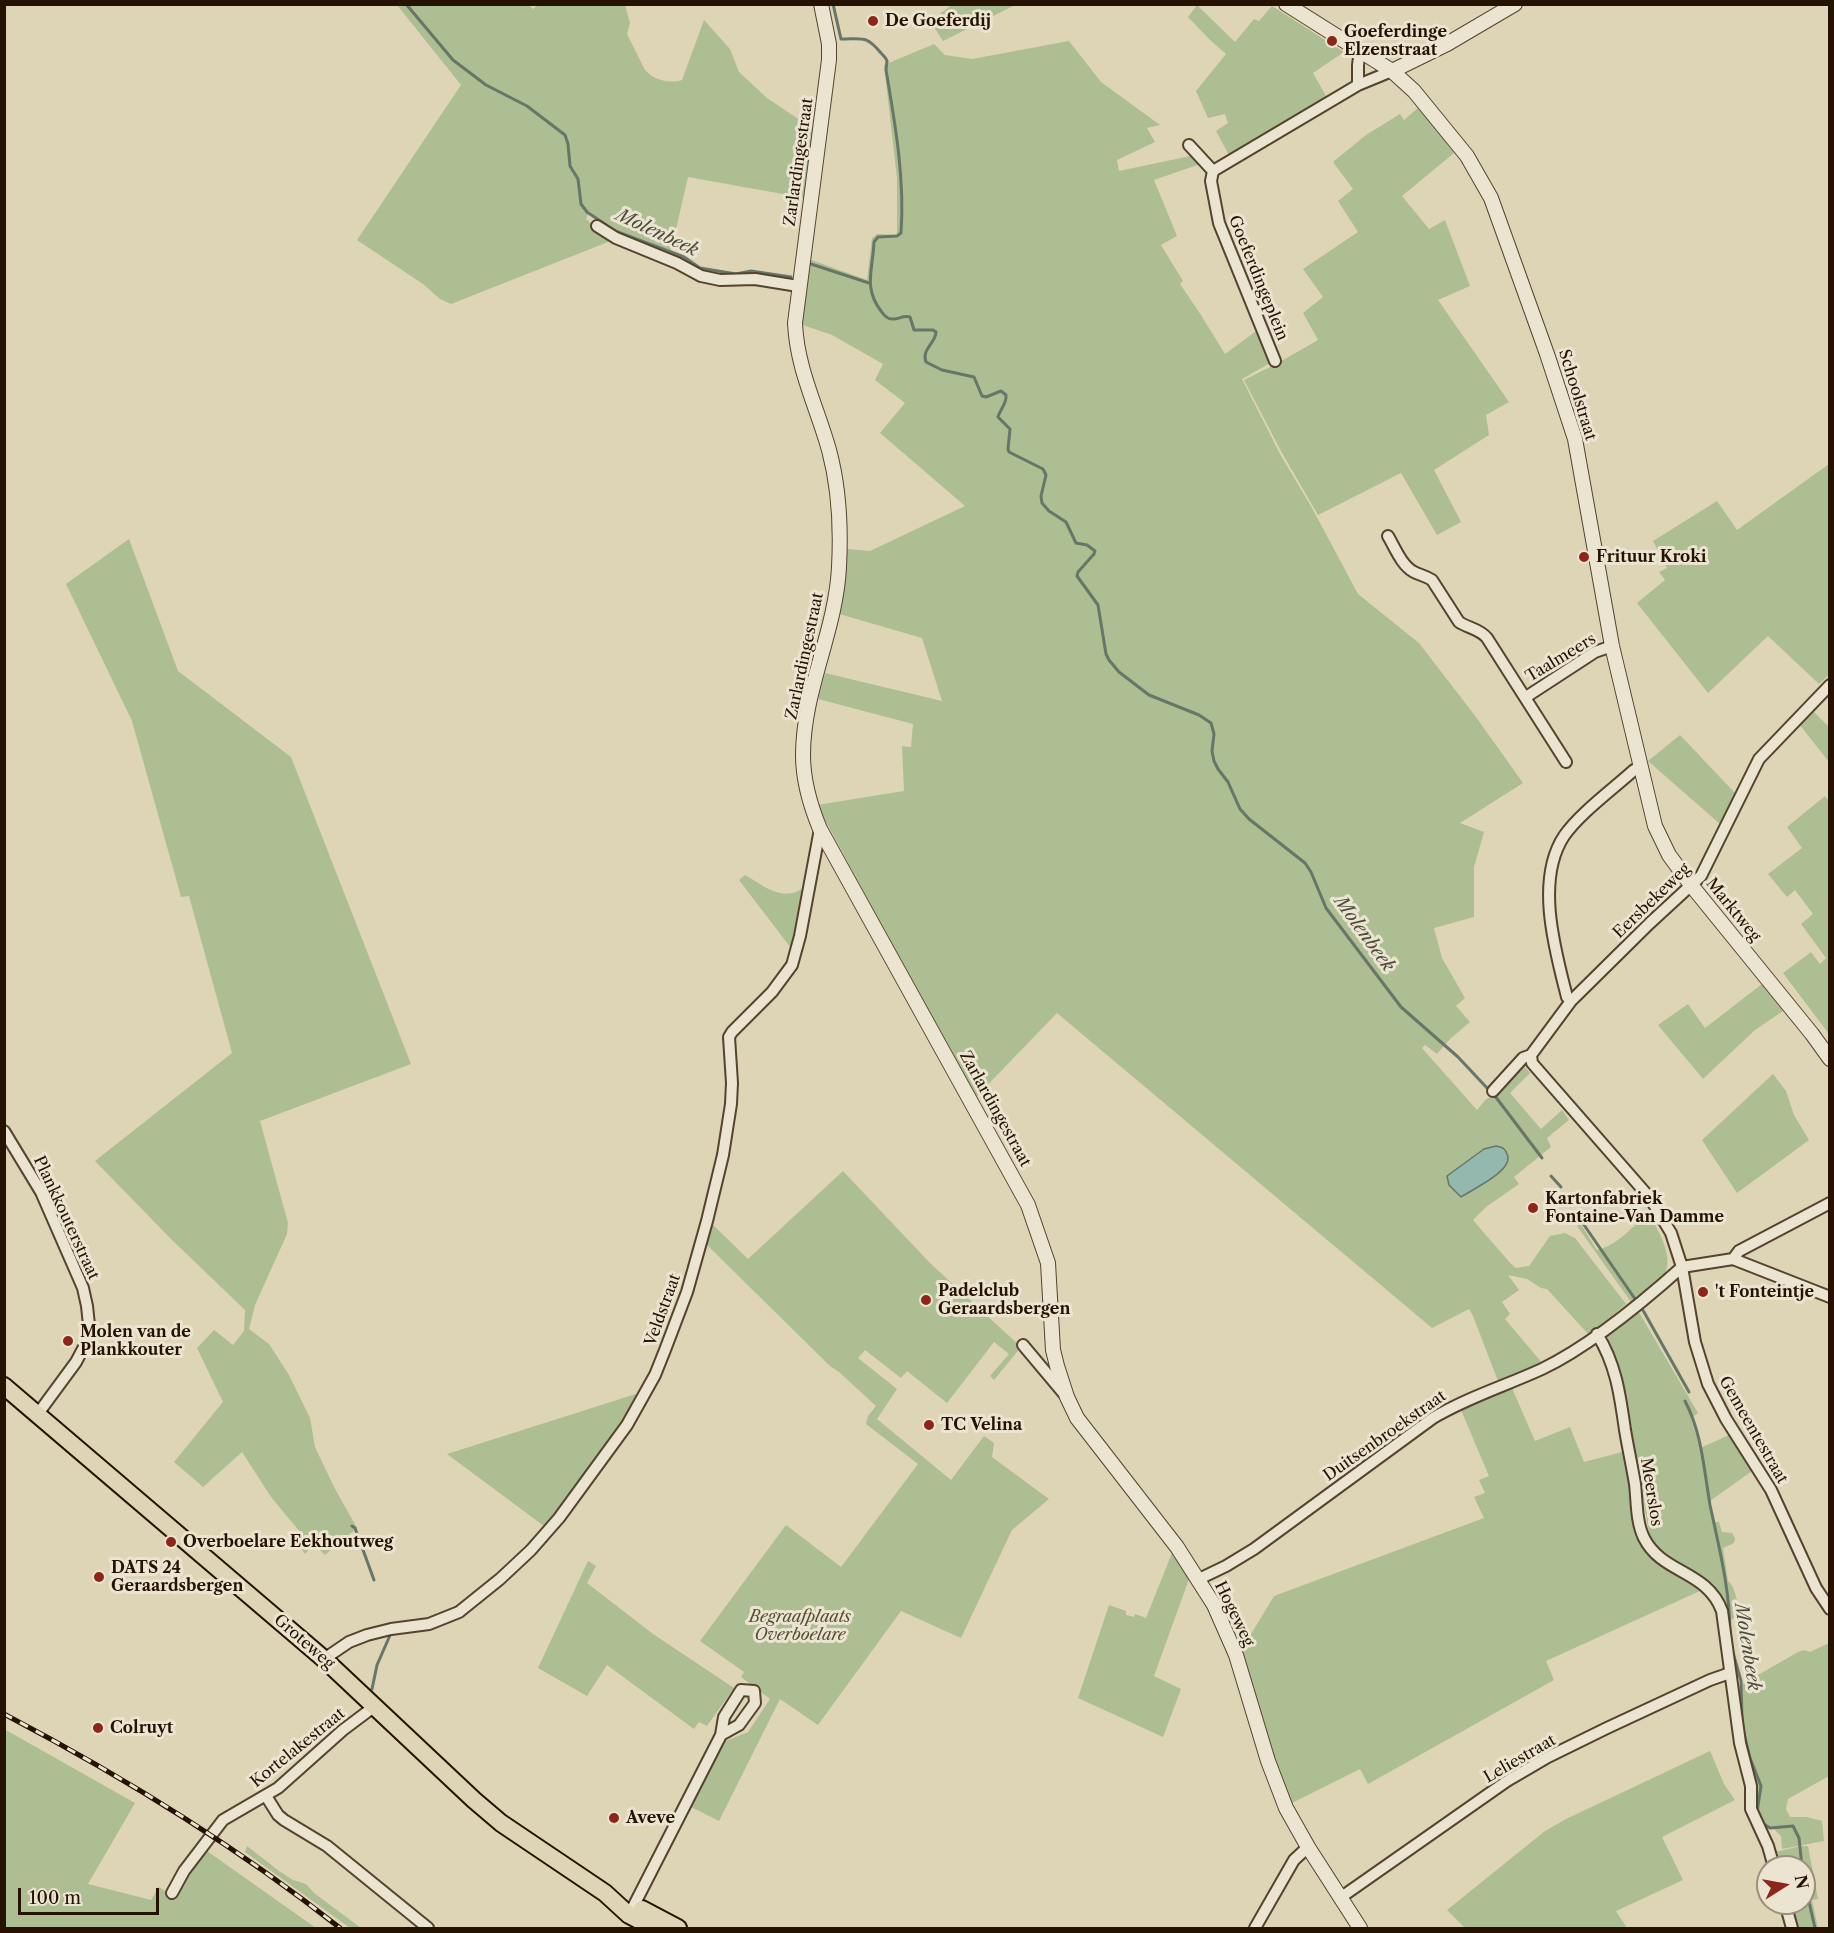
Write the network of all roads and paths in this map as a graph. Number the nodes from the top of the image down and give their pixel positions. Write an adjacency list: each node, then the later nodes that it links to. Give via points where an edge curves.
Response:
1 (1286, 4): 4 (street, Schoolstraat)
2 (1515, 4): 5 (street)
3 (820, 7): 10 (street, Zarlardingestraat, via 829,60)
4 (1360, 50): 5 (street, Schoolstraat); 6 (street)
5 (1392, 71): 6 (street); 13 (street, Schoolstraat, via 1414,91 1467,156 1501,223 1575,438)
6 (1358, 85): 8 (street)
7 (1189, 145): 8 (street)
8 (1213, 171): 11 (street, Goeferdingeplein, via 1211,181 1219,223)
9 (597, 226): 10 (street, via 701,276)
10 (798, 286): 18 (street, Zarlardingestraat, via 796,345 829,452 838,515 839,568 834,605 812,694 803,754 806,786)
11 (1275, 361)
12 (1388, 536): 15 (street, Taalmeers, via 1404,564 1432,580 1460,621 1482,632)
13 (1612, 646): 15 (street, Taalmeers, via 1595,652); 17 (street, Schoolstraat)
14 (1830, 685): 19 (street, Eersbekeweg, via 1759,759 1701,876)
15 (1526, 697): 16 (street, Taalmeers)
16 (1566, 762)
17 (1641, 767): 19 (street, Marktweg, via 1655,826 1669,855); 20 (street, via 1576,823 1564,836 1557,853 1550,882 1550,919)
18 (819, 830): 32 (street, Zarlardingestraat, via 1028,1205 1047,1263 1053,1350); 36 (street, Veldstraat, via 792,965 729,1037 731,1104 723,1155 687,1292 642,1400 559,1518 531,1550 467,1606 440,1621 367,1635)
19 (1691, 885): 20 (street, Eersbekeweg); 22 (street, Marktweg)
20 (1571, 1001): 21 (street, Eersbekeweg)
21 (1531, 1055): 23 (street, Eersbekeweg, via 1523,1058); 27 (street, Gemeentestraat, via 1532,1063 1650,1198 1671,1233)
22 (1830, 1059)
23 (1493, 1091)
24 (4, 1131): 33 (street, Plankkouterstraat, via 41,1192 83,1288 87,1306 85,1344)
25 (1830, 1203): 26 (street, via 1739,1251)
26 (1733, 1259): 27 (street); 28 (street)
27 (1682, 1267): 29 (street, Duitsenbroekstraat); 35 (street, Gemeentestraat, via 1695,1342 1708,1384 1771,1490 1816,1588)
28 (1830, 1297)
29 (1597, 1334): 34 (street, Duitsenbroekstraat, via 1541,1369 1441,1413 1254,1548); 37 (street, Meerslos, via 1616,1374 1644,1537 1667,1563 1702,1583 1717,1600)
30 (1023, 1345): 32 (street, Hogeweg)
31 (4, 1386): 33 (main road, Groteweg)
32 (1067, 1398): 34 (street, Hogeweg, via 1077,1418)
33 (37, 1415): 36 (main road, Groteweg)
34 (1199, 1580): 41 (street, Hogeweg, via 1236,1655 1274,1778)
35 (1830, 1609)
36 (324, 1659): 38 (main road, Groteweg)
37 (1730, 1673): 42 (street, Meerslos, via 1752,1794 1751,1809); 44 (street, Leliestraat, via 1548,1757 1507,1781)
38 (375, 1706): 40 (street, Kortelakestraat); 45 (main road, Groteweg, via 492,1815)
39 (721, 1735): 45 (street)
40 (266, 1796): 43 (street, Kortelakestraat, via 223,1820); 46 (street, via 284,1820 327,1846)
41 (1308, 1847): 44 (street, Hogeweg); 49 (street, via 1294,1860)
42 (1771, 1855)
43 (171, 1893)
44 (1340, 1898): 50 (street, Hogeweg)
45 (632, 1910): 47 (main road, Groteweg); 48 (main road, Groteweg)
46 (428, 1929)
47 (654, 1929)
48 (678, 1929)
49 (1255, 1929)
50 (1360, 1929)

